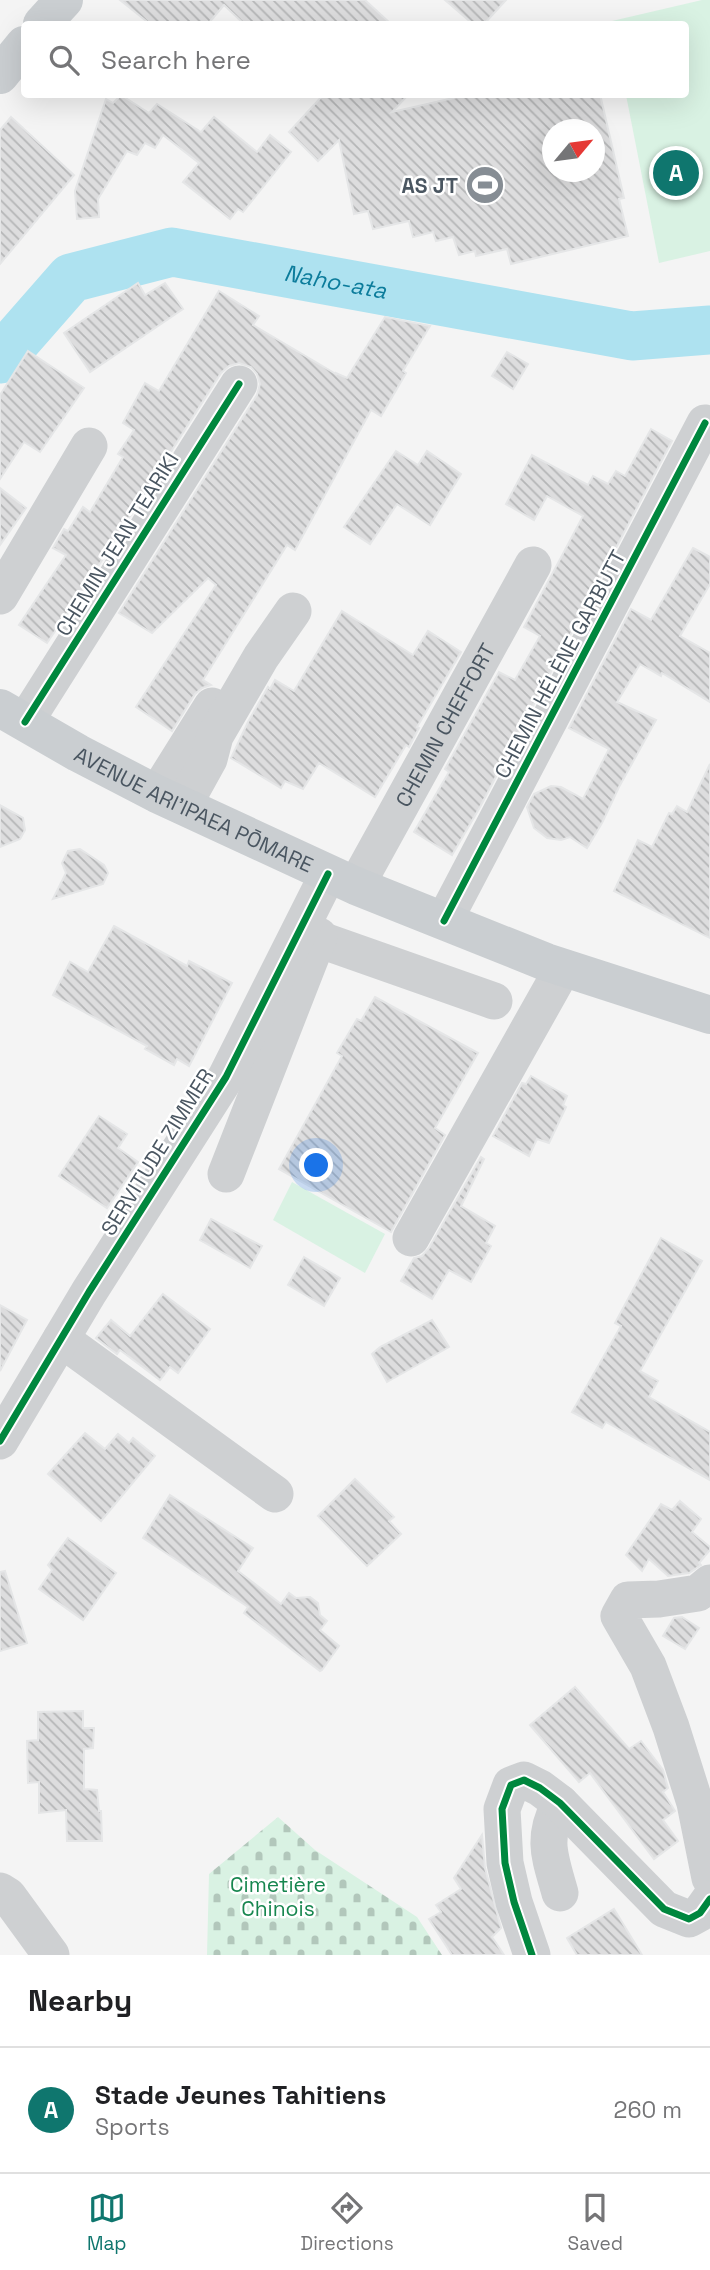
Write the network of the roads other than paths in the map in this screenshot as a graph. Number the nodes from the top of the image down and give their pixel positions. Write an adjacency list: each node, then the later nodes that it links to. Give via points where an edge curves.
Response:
1 (21, 49): 2 (main road)
2 (0, 75)
3 (239, 384): 9 (street, CHEMIN JEAN TEARIKI)
4 (705, 423): 12 (street, CHEMIN HÉLÈNE GARBUTT)
5 (89, 446): 7 (street)
6 (533, 565): 11 (street, CHEMIN CHEFFORT)
7 (0, 596)
8 (285, 608): 10 (street)
9 (13, 715): 10 (main road, AVENUE ARI'IPAEA PŌMARE)
10 (170, 800): 11 (main road, AVENUE ARI'IPAEA PŌMARE)
11 (342, 880): 12 (main road, AVENUE ARI'IPAEA PŌMARE); 13 (street); 19 (street, SERVITUDE ZIMMER, via 226,1077)
12 (444, 922): 14 (main road, AVENUE ARI'IPAEA PŌMARE)
13 (318, 939): 15 (street); 17 (street)
14 (563, 968): 16 (main road, AVENUE ARI'IPAEA PŌMARE); 18 (street)
15 (494, 1001)
16 (710, 1015)
17 (226, 1174)
18 (411, 1238)
19 (61, 1339): 20 (street, SERVITUDE ZIMMER); 21 (street)
20 (3, 1427)
21 (275, 1494)
22 (710, 1583): 24 (street, via 698,1593 628,1600 619,1616 648,1666 671,1727 695,1803)
23 (560, 1803): 26 (street, via 548,1847); 27 (street, via 664,1909 689,1919); 29 (street, via 524,1780 511,1785 502,1809 505,1863)
24 (710, 1878)
25 (0, 1891): 28 (street)
26 (560, 1893)
27 (710, 1899)
28 (51, 1955)
29 (532, 1955)

